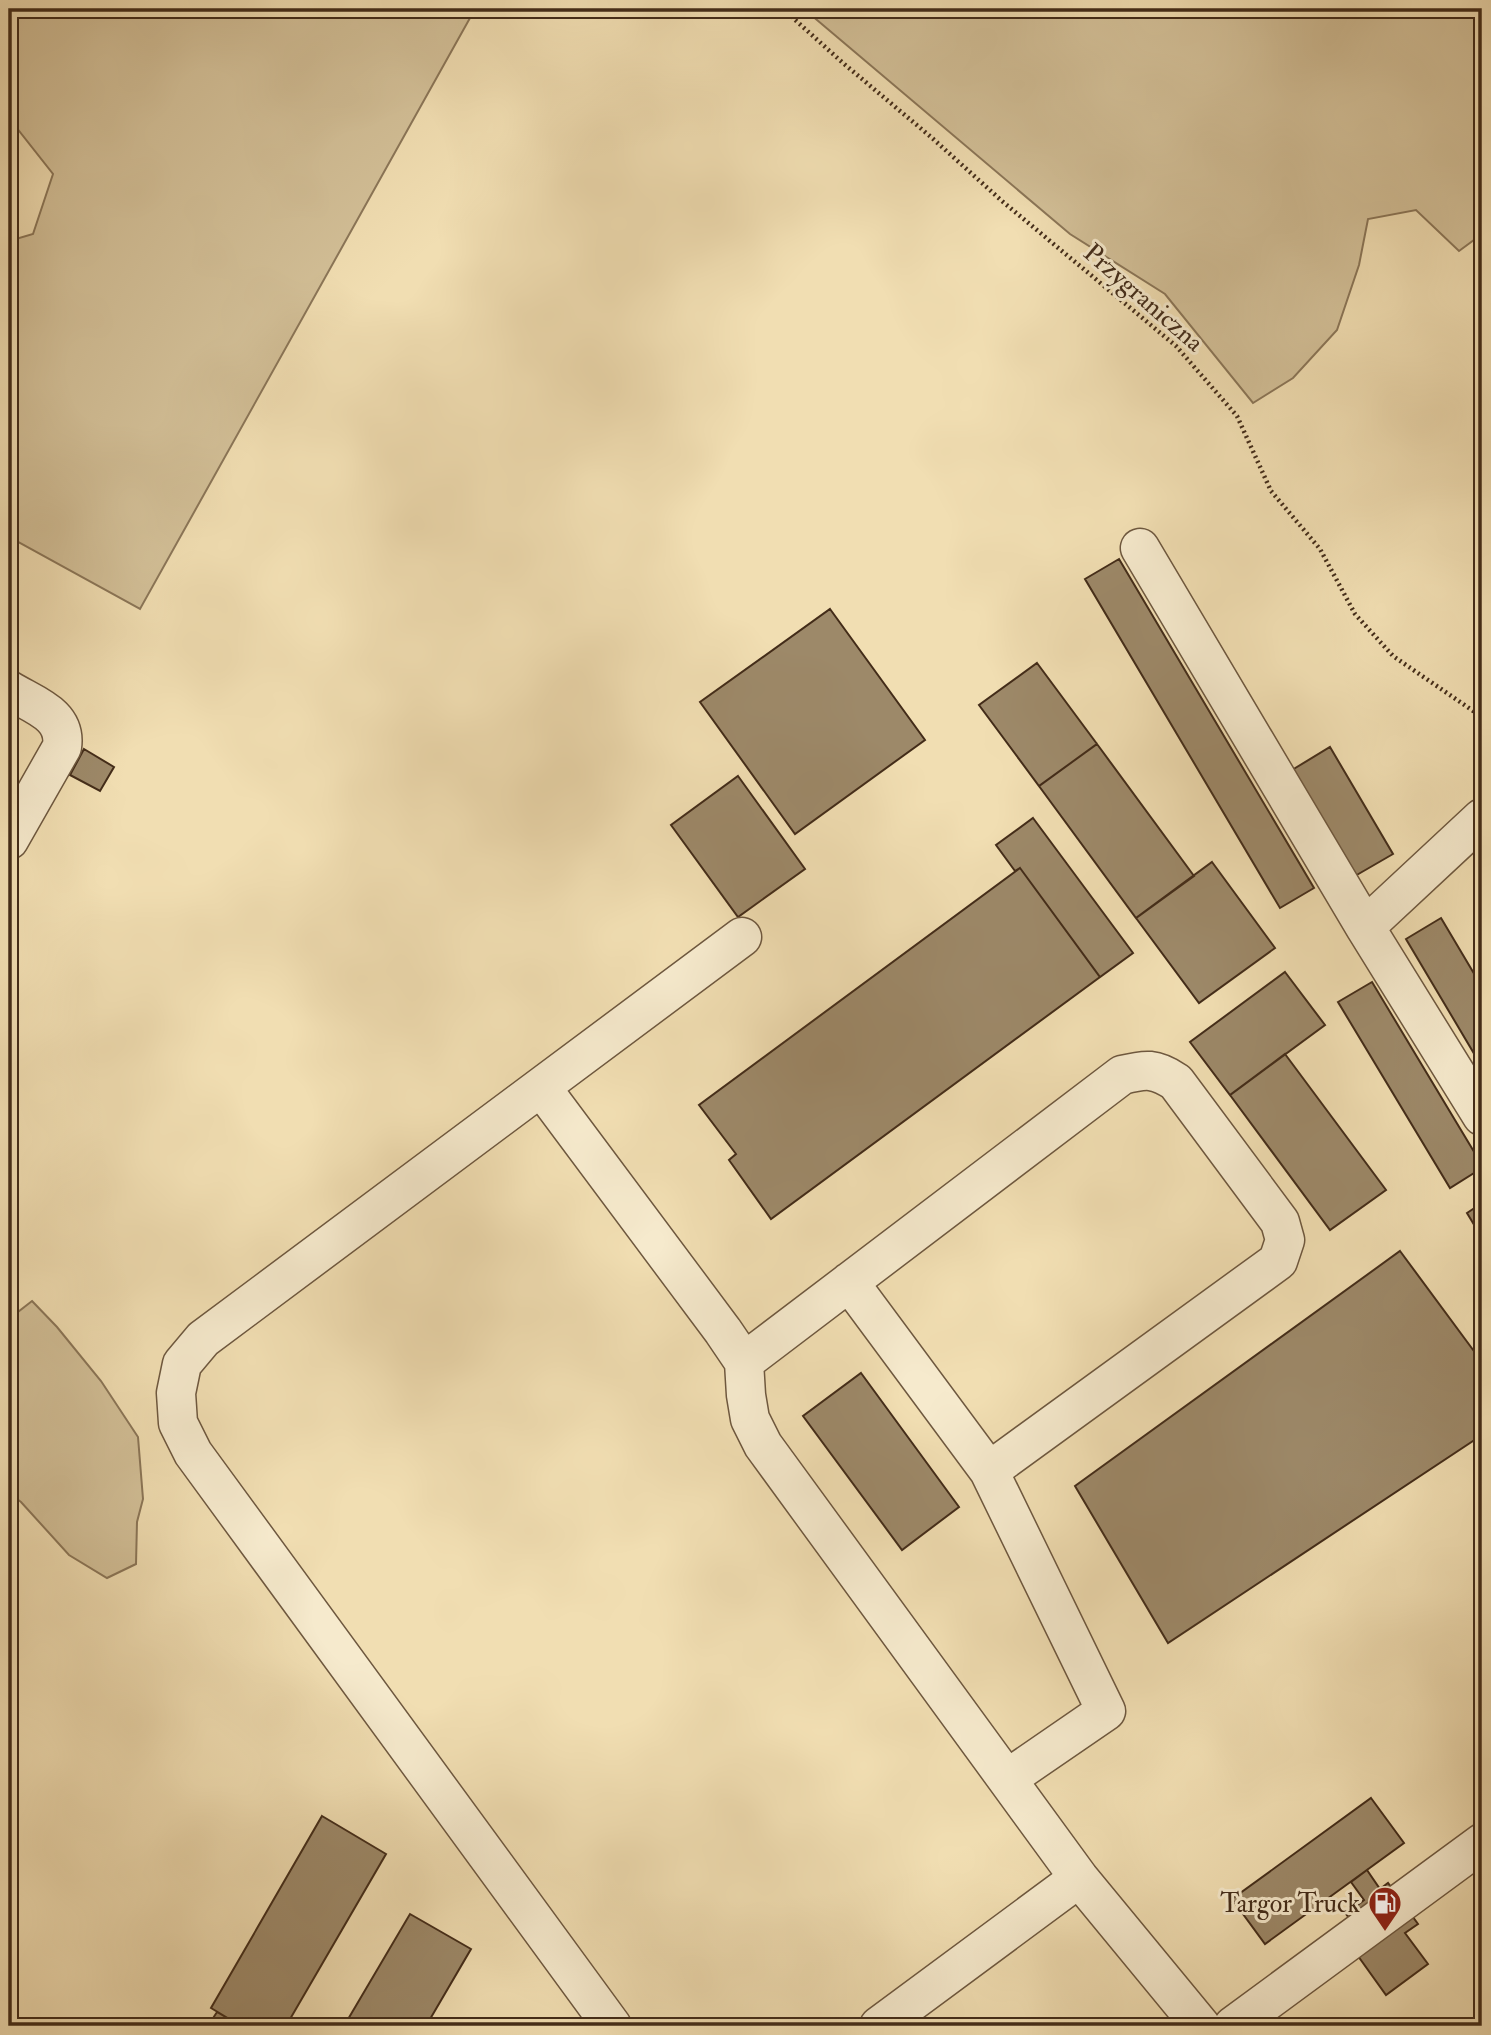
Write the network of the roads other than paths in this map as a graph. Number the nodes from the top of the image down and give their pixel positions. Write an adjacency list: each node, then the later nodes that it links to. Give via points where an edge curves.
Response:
1 (1140, 548): 5 (lane)
2 (9, 690): 4 (lane, via 55,718 64,737)
3 (1482, 818): 5 (lane)
4 (9, 840)
5 (1365, 927): 8 (lane)
6 (742, 937): 7 (lane)
7 (541, 1087): 10 (lane); 15 (lane, via 202,1339 182,1364 176,1393 178,1423 193,1453)
8 (1482, 1116)
9 (849, 1282): 10 (lane); 11 (lane); 11 (lane, via 1122,1075 1144,1069 1176,1082 1280,1222 1285,1240 1278,1261)
10 (744, 1362): 12 (lane, via 750,1419 763,1445)
11 (989, 1471): 12 (lane, via 1106,1711)
12 (1007, 1779): 14 (lane)
13 (1482, 1843): 18 (lane)
14 (1079, 1878): 16 (lane); 17 (lane)
15 (612, 2026)
16 (879, 2026)
17 (1201, 2026)
18 (1233, 2026)

